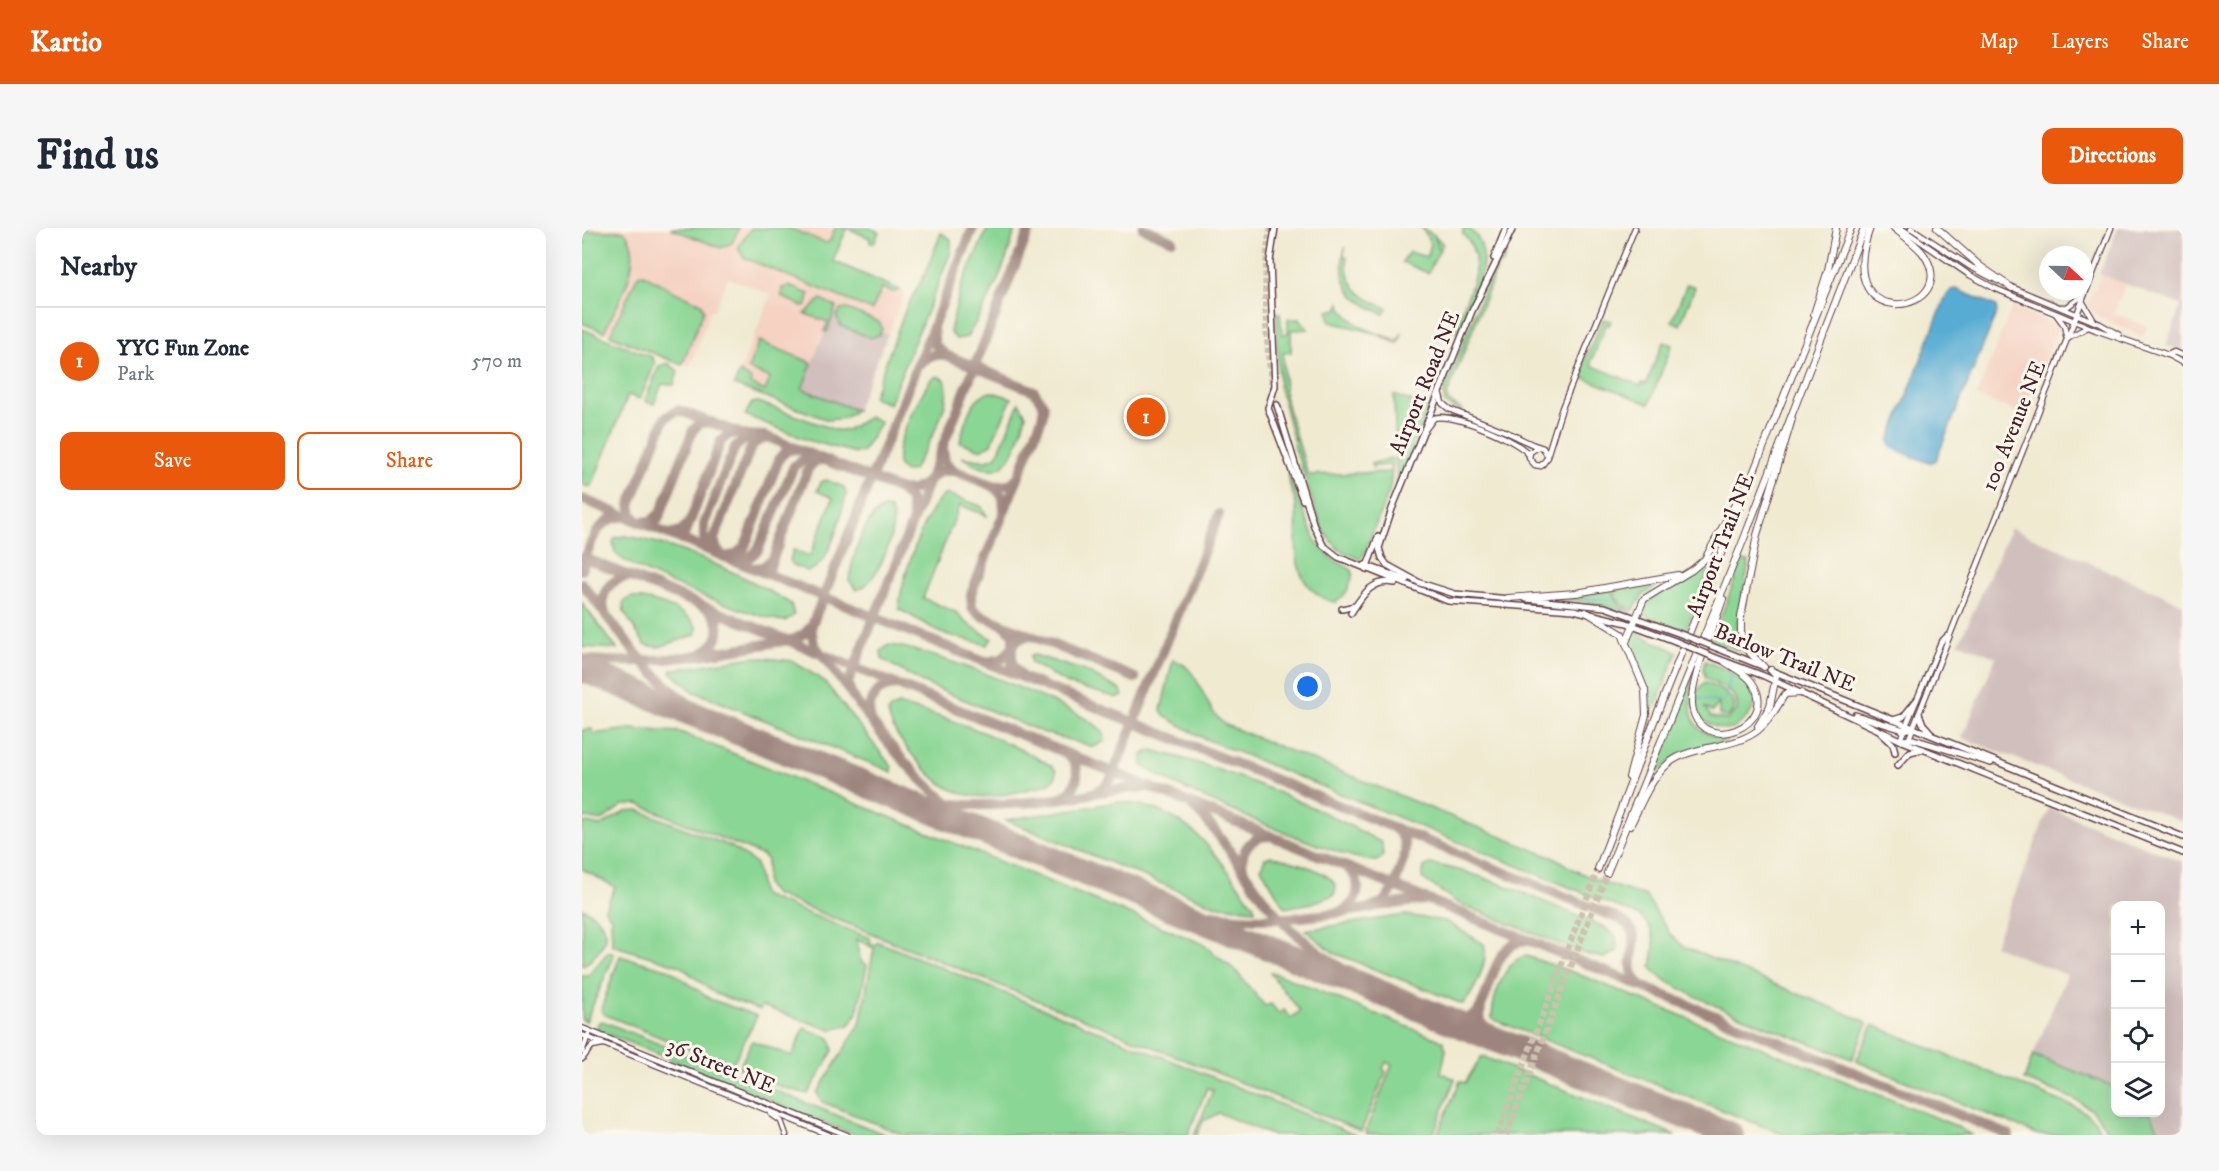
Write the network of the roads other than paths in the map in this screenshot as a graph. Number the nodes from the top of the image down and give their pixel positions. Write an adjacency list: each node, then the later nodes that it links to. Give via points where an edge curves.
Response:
1 (1275, 228): 43 (main road, via 1270,261 1275,386 1268,408)
2 (1506, 228): 14 (main road, Airport Road NE)
3 (1513, 228): 14 (main road, Airport Road NE)
4 (1635, 228): 36 (street)
5 (1836, 228): 27 (highway, via 1828,270)
6 (1851, 228): 27 (highway, Airport Trail NE)
7 (1864, 228): 31 (highway, Airport Trail NE)
8 (1870, 228): 9 (highway, via 1863,260 1867,285 1879,299 1898,306 1923,294 1929,273 1923,254)
9 (1894, 228)
10 (1901, 228): 20 (street, via 1979,280)
11 (1911, 228): 16 (street)
12 (1937, 228): 16 (highway)
13 (2111, 228): 15 (street, 100 Avenue NE)
14 (1490, 271): 32 (main road, Airport Road NE)
15 (2093, 272)
16 (2012, 288): 19 (street)
17 (2077, 300): 19 (street)
18 (2082, 302): 21 (street, 100 Avenue NE); 23 (street)
19 (2059, 308): 21 (street)
20 (2056, 313): 22 (street); 25 (street)
21 (2077, 315): 22 (street, 100 Avenue NE); 23 (street)
22 (2074, 321): 24 (street); 25 (street, 100 Avenue NE)
23 (2096, 322): 26 (street)
24 (2089, 327): 25 (street); 26 (street)
25 (2067, 338): 56 (street, 100 Avenue NE)
26 (2126, 339): 28 (street)
27 (1804, 349): 38 (highway, Airport Trail NE)
28 (2168, 354): 29 (street); 30 (street)
29 (2183, 356)
30 (2183, 363)
31 (1801, 387): 44 (highway, Airport Trail NE); 59 (highway, via 1757,535 1741,616 1743,642)
32 (1440, 389): 35 (street, via 1445,407); 37 (main road, Airport Road NE)
33 (1277, 405): 43 (main road)
34 (1467, 424): 35 (street); 37 (street, via 1438,417); 41 (street, via 1514,440)
35 (1504, 432): 39 (street)
36 (1553, 433): 39 (street); 40 (street)
37 (1422, 435): 42 (main road, Airport Road NE)
38 (1768, 439): 46 (highway, via 1714,546 1701,564); 76 (highway, Airport Trail NE)
39 (1539, 447): 40 (street); 41 (street)
40 (1548, 453): 41 (street, via 1541,466 1532,463)
41 (1529, 455)
42 (1392, 509): 45 (main road); 47 (main road, Barlow Trail NE, via 1380,542 1381,555 1391,567)
43 (1309, 512): 45 (main road, via 1323,545 1338,557)
44 (1743, 541): 58 (highway, via 1692,697 1694,712 1701,723 1714,732 1726,734 1749,722 1757,700 1750,680); 79 (highway, Airport Trail NE)
45 (1365, 567): 47 (main road); 48 (main road, Barlow Trail NE)
46 (1685, 574): 50 (highway, via 1576,593); 54 (highway, via 1648,595)
47 (1420, 583): 50 (main road, Barlow Trail NE, via 1455,594)
48 (1413, 588): 49 (main road, via 1380,583); 52 (main road, Barlow Trail NE, via 1457,603)
49 (1361, 598): 51 (main road, via 1353,607); 53 (main road)
50 (1508, 598): 54 (main road, Barlow Trail NE, via 1582,602)
51 (1342, 609)
52 (1586, 612): 55 (main road, Barlow Trail NE); 57 (highway, via 1618,631)
53 (1351, 613)
54 (1635, 617): 55 (highway); 59 (main road, Barlow Trail NE, bridge)
55 (1631, 625): 57 (highway); 58 (main road, Barlow Trail NE, bridge)
56 (1947, 636): 62 (street, 100 Avenue NE); 64 (street, 100 Avenue NE)
57 (1626, 642): 76 (highway, via 1648,700)
58 (1725, 662): 60 (main road, Barlow Trail NE)
59 (1768, 668): 60 (highway, via 1776,676); 65 (main road, Barlow Trail NE)
60 (1775, 681): 61 (main road, Barlow Trail NE); 69 (highway, via 1767,711 1760,724)
61 (1802, 693): 63 (main road, Barlow Trail NE); 69 (highway, via 1785,694 1765,724)
62 (1916, 701): 65 (main road, via 1906,714); 67 (street, 100 Avenue NE)
63 (1845, 712): 66 (main road, Barlow Trail NE); 67 (main road)
64 (1919, 714): 68 (street, 100 Avenue NE); 70 (main road, via 1925,728)
65 (1893, 720): 67 (main road, Barlow Trail NE)
66 (1876, 728): 71 (main road, Barlow Trail NE); 73 (main road, via 1893,744)
67 (1905, 728): 68 (main road); 71 (street, 100 Avenue NE)
68 (1913, 728): 70 (main road); 71 (street, 100 Avenue NE)
69 (1746, 736): 79 (highway, via 1683,755 1668,764 1645,795)
70 (1937, 738): 75 (main road)
71 (1905, 740): 72 (main road, Barlow Trail NE); 75 (main road)
72 (1923, 749): 74 (main road, via 1910,752); 78 (main road, Barlow Trail NE)
73 (1895, 752)
74 (1898, 765)
75 (2021, 771): 77 (main road)
76 (1627, 792): 80 (highway, Airport Trail NE)
77 (2183, 837)
78 (2183, 853)
79 (1613, 859): 81 (highway, Airport Trail NE)
80 (1599, 869)
81 (1607, 873)
82 (585, 1029): 83 (street); 90 (street, 36 Street NE)
83 (584, 1035): 84 (street, 36 Street NE); 85 (street)
84 (606, 1044): 86 (street, via 592,1046); 87 (street, 36 Street NE)
85 (582, 1052)
86 (582, 1059)
87 (756, 1105): 88 (street, via 780,1120); 89 (street, 36 Street NE)
88 (786, 1135)
89 (830, 1135)
90 (847, 1135)

